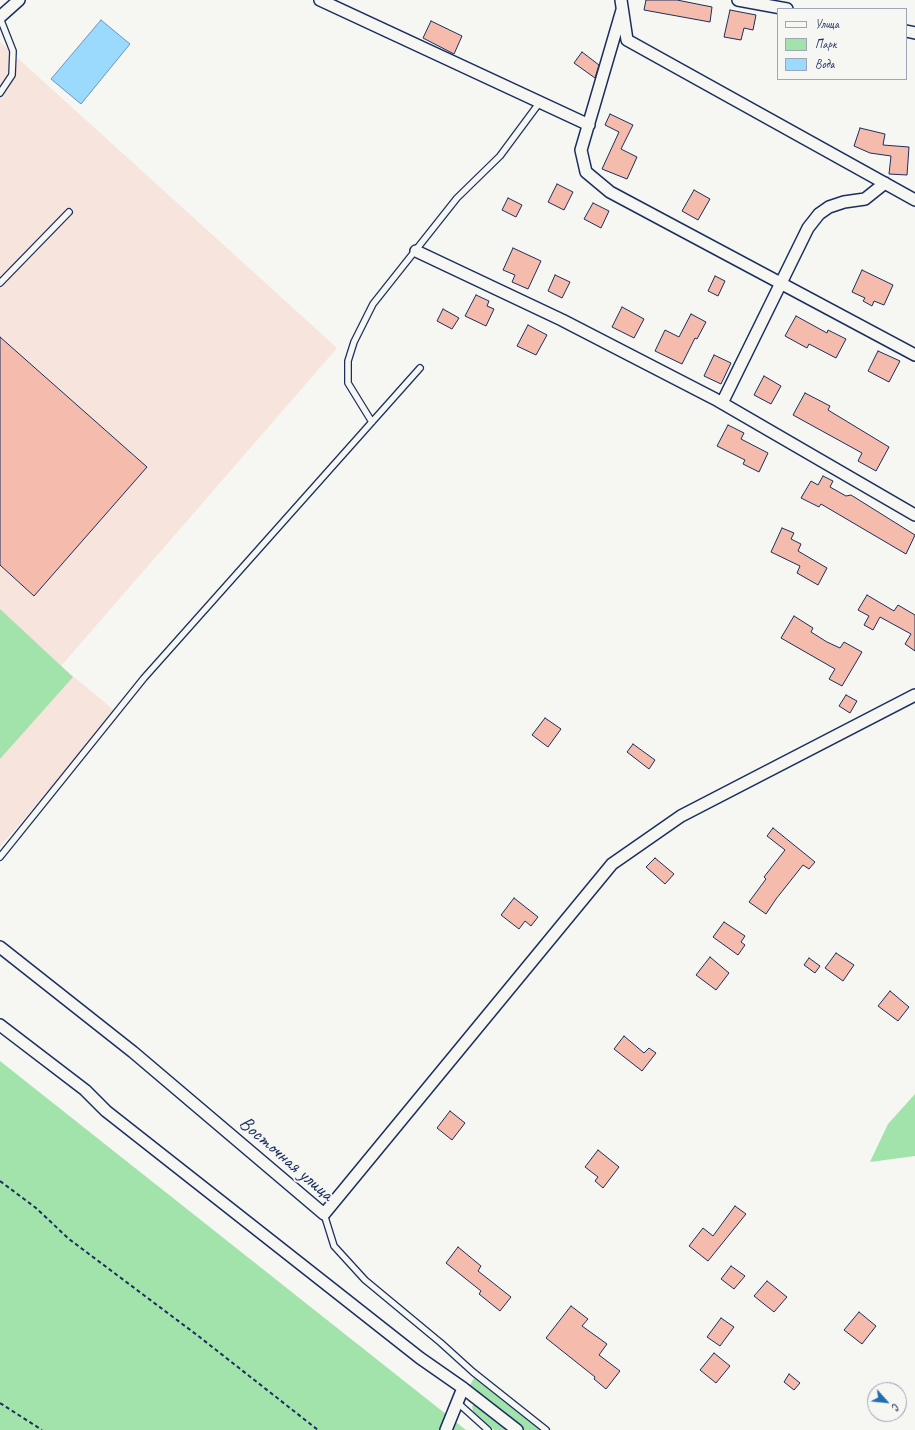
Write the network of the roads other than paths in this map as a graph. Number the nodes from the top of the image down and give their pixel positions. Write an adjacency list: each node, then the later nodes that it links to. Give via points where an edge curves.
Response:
1 (19, 0): 6 (street)
2 (320, 0): 8 (street)
3 (738, 0): 5 (street)
4 (621, 5): 9 (street); 10 (street, via 627,40)
5 (782, 8)
6 (0, 17): 7 (lane, via 13,51 12,75)
7 (0, 94)
8 (540, 102): 9 (street); 13 (lane, via 500,156 457,198)
9 (589, 125): 15 (street, via 582,150 586,172 610,192)
10 (885, 183): 11 (street); 15 (street, via 865,199 844,202 819,214 808,228)
11 (915, 200)
12 (69, 212): 14 (lane)
13 (416, 251): 18 (street, via 562,320); 19 (lane, via 373,304 354,342 348,361 348,383)
14 (0, 283)
15 (782, 283): 16 (street); 18 (street)
16 (915, 355)
17 (420, 368): 19 (lane)
18 (722, 403): 20 (street)
19 (372, 422): 22 (lane, via 144,678)
20 (915, 515)
21 (915, 695): 25 (street, via 681,816 612,864)
22 (0, 856)
23 (0, 947): 25 (street, Восточная улица, via 133,1052)
24 (0, 1025): 26 (street, via 84,1090 106,1112 349,1303)
25 (324, 1214): 31 (lane, Восточная улица, via 334,1246 365,1280 442,1343 472,1372)
26 (463, 1388): 27 (street); 30 (street)
27 (458, 1403): 28 (street); 29 (lane)
28 (446, 1430)
29 (488, 1430)
30 (517, 1430)
31 (546, 1430)

